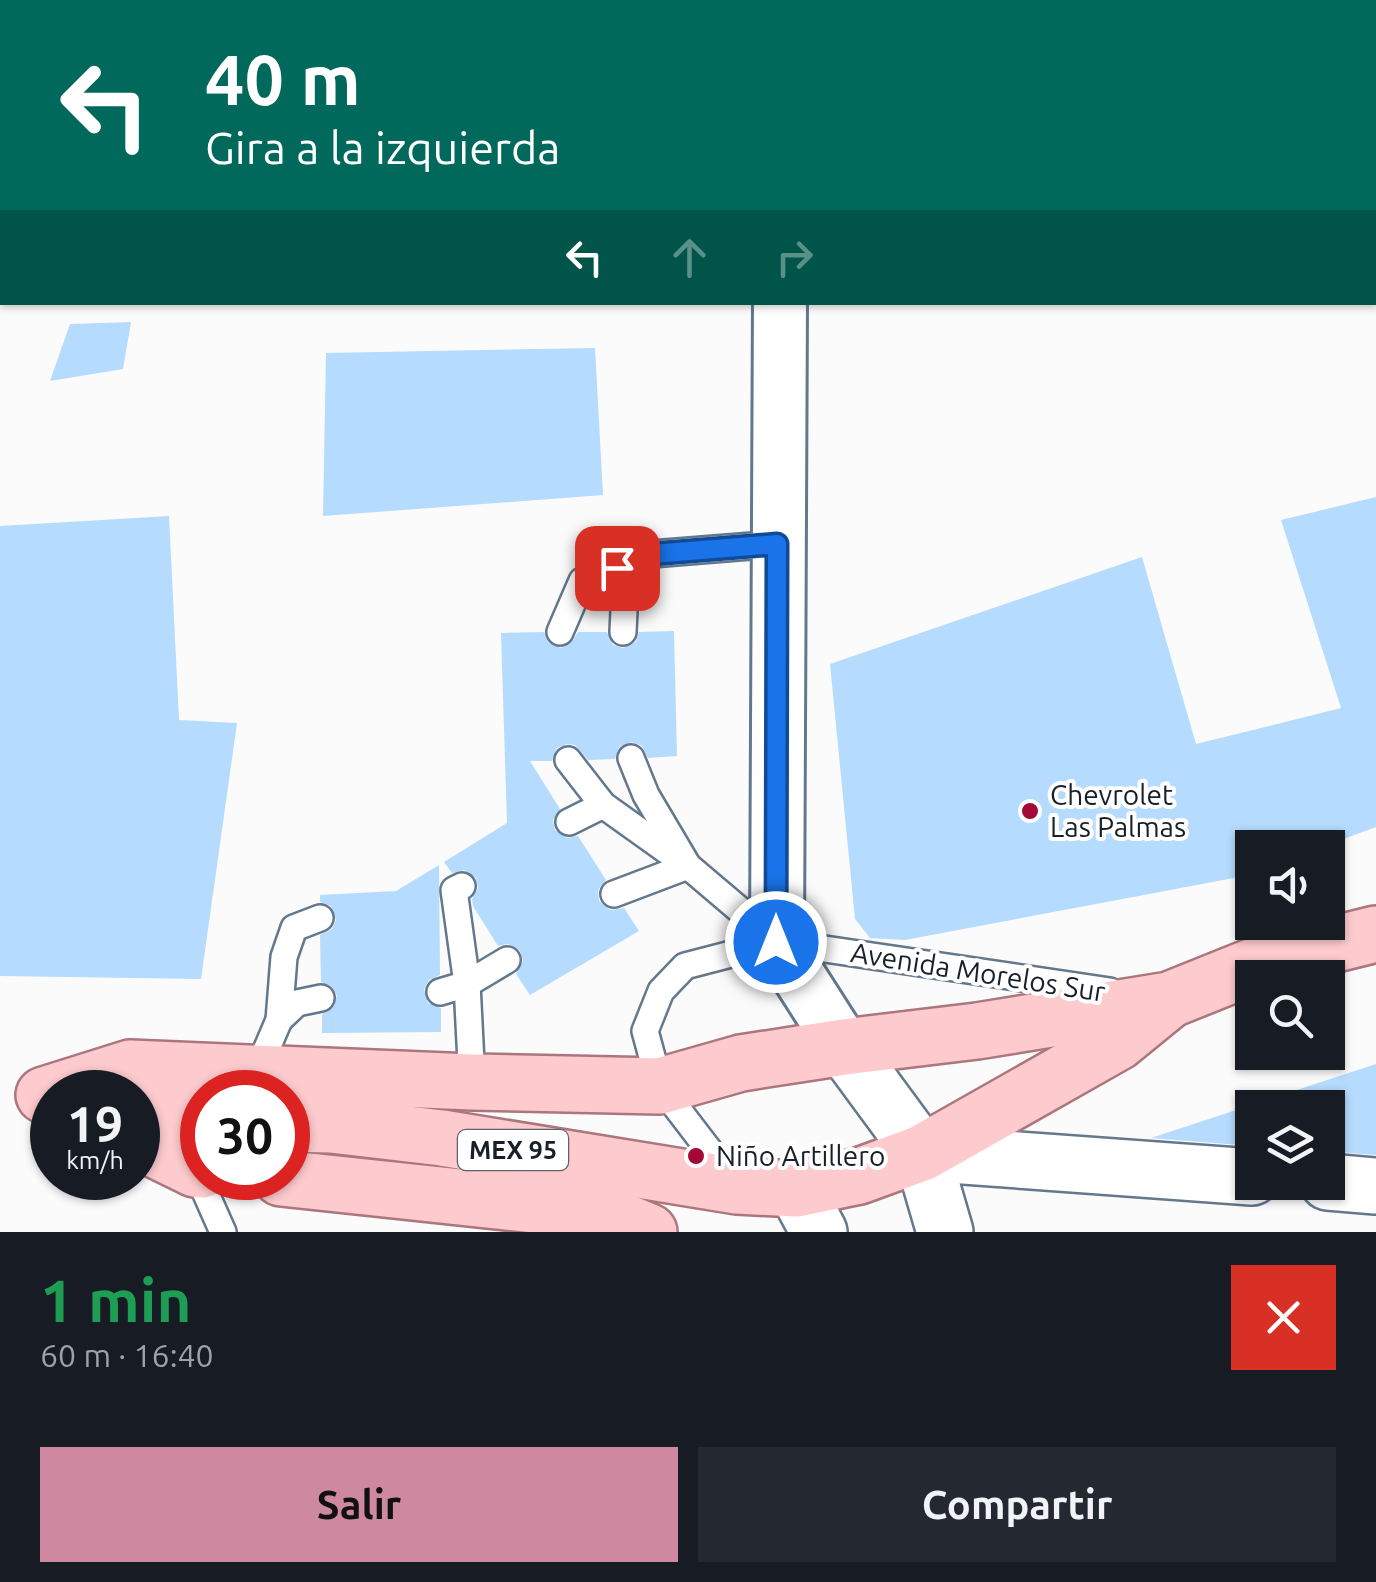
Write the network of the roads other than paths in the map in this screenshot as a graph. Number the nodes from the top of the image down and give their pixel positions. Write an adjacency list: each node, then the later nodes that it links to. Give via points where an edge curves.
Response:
1 (780, 305): 2 (street)
2 (777, 544): 3 (lane); 15 (street)
3 (652, 554): 4 (lane, via 582,581); 5 (lane, via 626,589)
4 (560, 632)
5 (623, 632)
6 (631, 758): 10 (lane)
7 (568, 760): 8 (lane)
8 (603, 805): 9 (lane); 10 (lane)
9 (569, 822)
10 (688, 866): 12 (lane); 15 (lane)
11 (451, 892): 17 (lane)
12 (614, 894)
13 (320, 918): 21 (lane, via 294,928 284,957)
14 (1376, 934): 20 (main road, MEX 95, via 1266,961)
15 (776, 942): 20 (lane, Avenida Morelos Sur); 22 (street); 28 (lane, Avenida Morelos Sur, via 685,966 660,991 645,1030)
16 (507, 960): 17 (lane)
17 (467, 984): 18 (lane); 27 (lane)
18 (440, 992)
19 (321, 998): 21 (lane, via 297,1003)
20 (1169, 1000): 22 (main road, Avenida Morelos Sur / MEX 95); 30 (main road, Avenida Morelos Sur / MEX 95, via 1118,1042)
21 (279, 1020): 25 (lane)
22 (844, 1047): 28 (main road, Avenida Morelos Sur / MEX 95, via 740,1063); 30 (street)
23 (123, 1070): 24 (main road, Avenida Morelos Sur / MEX 95)
24 (180, 1070)
25 (258, 1070)
26 (310, 1076): 27 (main road, Avenida Morelos Sur / MEX 95)
27 (472, 1082): 28 (main road, Avenida Morelos Sur / MEX 95)
28 (660, 1086): 34 (lane, Avenida Morelos Sur)
29 (310, 1125): 34 (main road, Avenida Morelos Sur / MEX 95, via 442,1138)
30 (922, 1153): 31 (street); 37 (main road, Avenida Morelos Sur / MEX 95, via 858,1176); 41 (street)
31 (1235, 1176)
32 (310, 1183): 38 (main road)
33 (1345, 1183): 35 (street)
34 (737, 1186): 37 (main road, Avenida Morelos Sur / MEX 95)
35 (1376, 1186)
36 (214, 1200): 39 (lane)
37 (807, 1210)
38 (545, 1220): 40 (main road, via 613,1217)
39 (223, 1232)
40 (649, 1232)
41 (945, 1232)

